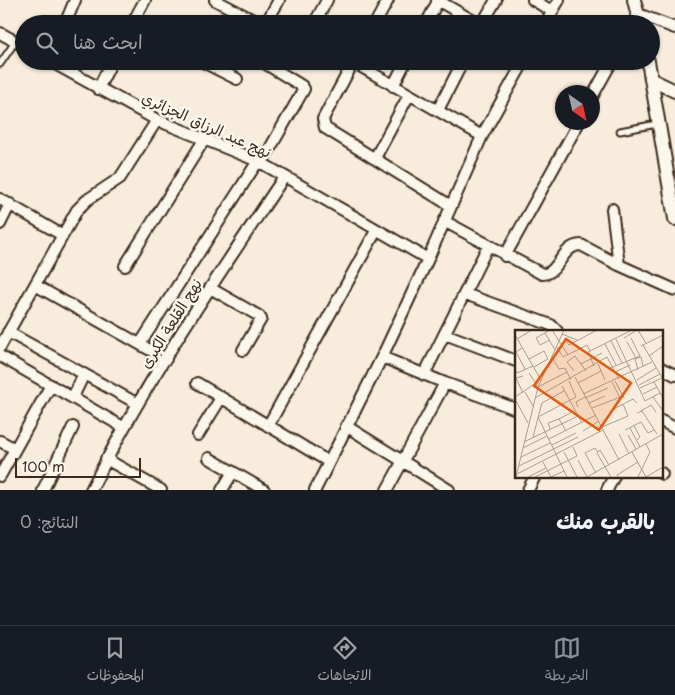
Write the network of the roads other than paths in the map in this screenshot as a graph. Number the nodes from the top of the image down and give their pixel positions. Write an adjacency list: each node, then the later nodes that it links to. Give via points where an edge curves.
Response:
1 (75, 0): 13 (street)
2 (145, 0): 14 (street)
3 (216, 0): 15 (street)
4 (279, 0): 16 (street)
5 (327, 0): 17 (street)
6 (388, 0): 18 (street)
7 (438, 0): 19 (street); 20 (street)
8 (496, 0): 21 (street)
9 (534, 0): 12 (street)
10 (559, 0): 12 (street)
11 (634, 0): 23 (street)
12 (552, 12): 22 (street)
13 (69, 15)
14 (137, 15)
15 (249, 15)
16 (269, 15)
17 (319, 15)
18 (380, 15)
19 (430, 15)
20 (465, 15)
21 (487, 15)
22 (550, 15)
23 (636, 15)
24 (660, 25): 25 (street)
25 (675, 28)
26 (0, 33): 27 (street)
27 (15, 41)
28 (15, 49): 29 (lane)
29 (0, 64)
30 (65, 70): 45 (street, نهج عبد الرزاق الجزائري)
31 (108, 70): 45 (street)
32 (219, 70): 41 (street)
33 (276, 70): 56 (street, via 304,89)
34 (349, 70): 55 (street, via 324,119 324,127)
35 (366, 70): 44 (street)
36 (401, 70): 44 (street)
37 (458, 70): 48 (street)
38 (519, 70): 53 (street)
39 (607, 70): 43 (street)
40 (650, 70): 42 (street)
41 (237, 79)
42 (652, 80): 46 (street); 50 (street)
43 (599, 85)
44 (393, 86): 47 (street)
45 (98, 89): 49 (street, نهج عبد الرزاق الجزائري)
46 (675, 91)
47 (410, 95): 48 (street); 55 (street)
48 (438, 110): 53 (street)
49 (158, 120): 54 (street, نهج عبد الرزاق الجزائري); 66 (street, via 120,178 80,205)
50 (658, 124): 52 (lane); 62 (street)
51 (574, 130): 68 (street)
52 (620, 131)
53 (482, 136): 60 (street)
54 (204, 140): 56 (street, نهج عبد الرزاق الجزائري); 71 (street)
55 (375, 158): 60 (street)
56 (260, 162): 57 (street, نهج عبد الرزاق الجزائري); 79 (street)
57 (284, 177): 65 (street, نهج عبد الرزاق الجزائري); 73 (street, نهج القلعة الكبرى)
58 (0, 199): 59 (street)
59 (10, 204): 64 (street); 66 (street)
60 (450, 206): 63 (street)
61 (612, 209): 70 (street)
62 (675, 219)
63 (444, 221): 67 (street); 69 (street)
64 (0, 224)
65 (376, 230): 69 (street, نهج عبد الرزاق الجزائري); 98 (street)
66 (62, 235): 72 (street)
67 (488, 246): 68 (street); 75 (street)
68 (505, 256): 70 (street, via 545,275 569,249 581,245)
69 (428, 259): 83 (street)
70 (619, 265): 74 (street)
71 (125, 266)
72 (35, 285): 77 (street); 79 (street)
73 (210, 288): 81 (street, via 262,319); 84 (street, نهج القلعة الكبرى)
74 (675, 290)
75 (464, 294): 76 (street); 78 (street)
76 (556, 330)
77 (8, 332): 80 (street); 87 (street)
78 (446, 334): 85 (street); 88 (street)
79 (140, 344): 84 (street)
80 (0, 347)
81 (243, 350)
82 (0, 356): 92 (street)
83 (382, 357): 88 (street); 99 (street)
84 (166, 359): 95 (street, نهج القلعة الكبرى)
85 (515, 361)
86 (662, 368): 89 (street)
87 (84, 374): 93 (street); 95 (street)
88 (424, 375): 91 (street)
89 (675, 375)
90 (197, 383): 94 (street)
91 (445, 383): 96 (street); 108 (street)
92 (51, 385): 93 (street); 105 (street)
93 (73, 398): 100 (street)
94 (221, 398): 98 (street); 103 (street)
95 (138, 404): 100 (street, نهج القلعة الكبرى)
96 (515, 409)
97 (662, 422): 102 (street)
98 (268, 426): 109 (street)
99 (346, 426): 108 (street); 109 (street)
100 (123, 427): 106 (street, نهج القلعة الكبرى)
101 (73, 428): 114 (street)
102 (675, 428)
103 (198, 435)
104 (0, 441): 105 (street)
105 (15, 449): 111 (street)
106 (106, 458): 115 (street, نهج القلعة الكبرى); 116 (street)
107 (209, 458): 110 (street)
108 (404, 461): 120 (street); 121 (street)
109 (329, 462): 119 (street)
110 (233, 472): 117 (street); 118 (street)
111 (0, 476)
112 (534, 478): 122 (street)
113 (613, 478): 123 (street)
114 (43, 490)
115 (91, 490)
116 (161, 490)
117 (222, 490)
118 (264, 490)
119 (315, 490)
120 (387, 490)
121 (449, 490)
122 (528, 490)
123 (607, 490)

